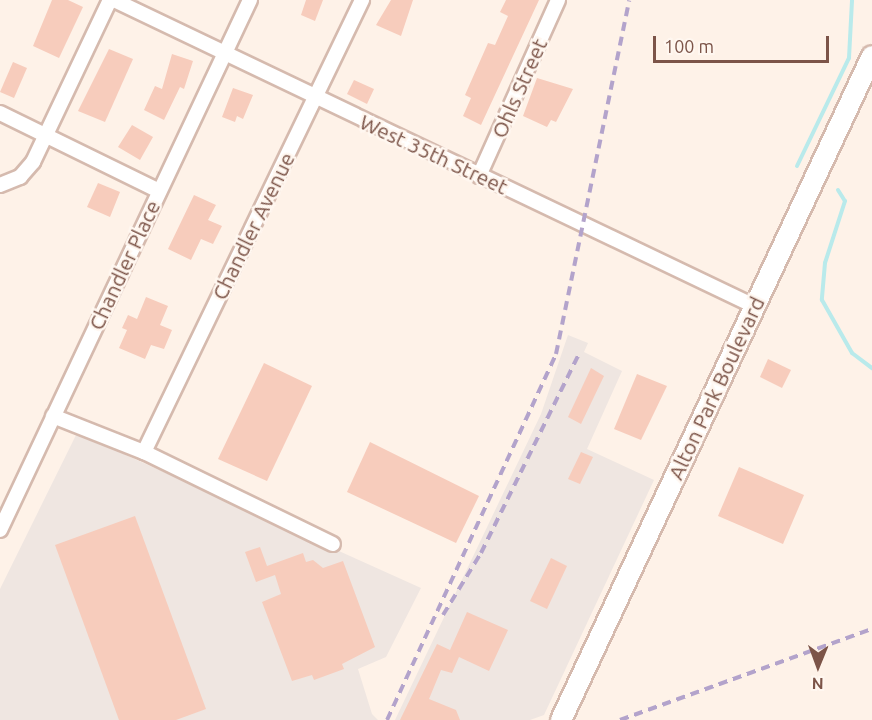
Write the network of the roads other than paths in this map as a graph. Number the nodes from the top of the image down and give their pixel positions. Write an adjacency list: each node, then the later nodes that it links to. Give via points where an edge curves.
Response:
1 (112, 0): 5 (street, West 35th Street); 9 (street)
2 (250, 0): 5 (street, Chandler Place)
3 (362, 0): 7 (street, Chandler Avenue)
4 (558, 0): 10 (street, Ohls Street)
5 (224, 53): 7 (street, West 35th Street); 12 (street, Chandler Place)
6 (872, 56): 13 (main road, Alton Park Boulevard)
7 (315, 98): 10 (street, West 35th Street); 15 (street, Chandler Avenue)
8 (0, 113): 9 (street)
9 (46, 135): 11 (street, via 33,162 20,177); 12 (street)
10 (479, 176): 13 (street, West 35th Street)
11 (0, 185)
12 (159, 191): 14 (street, Chandler Place)
13 (754, 306): 18 (main road, Alton Park Boulevard)
14 (53, 416): 15 (street); 16 (street, Chandler Place)
15 (144, 452): 17 (street)
16 (0, 530)
17 (333, 544)
18 (561, 720)

